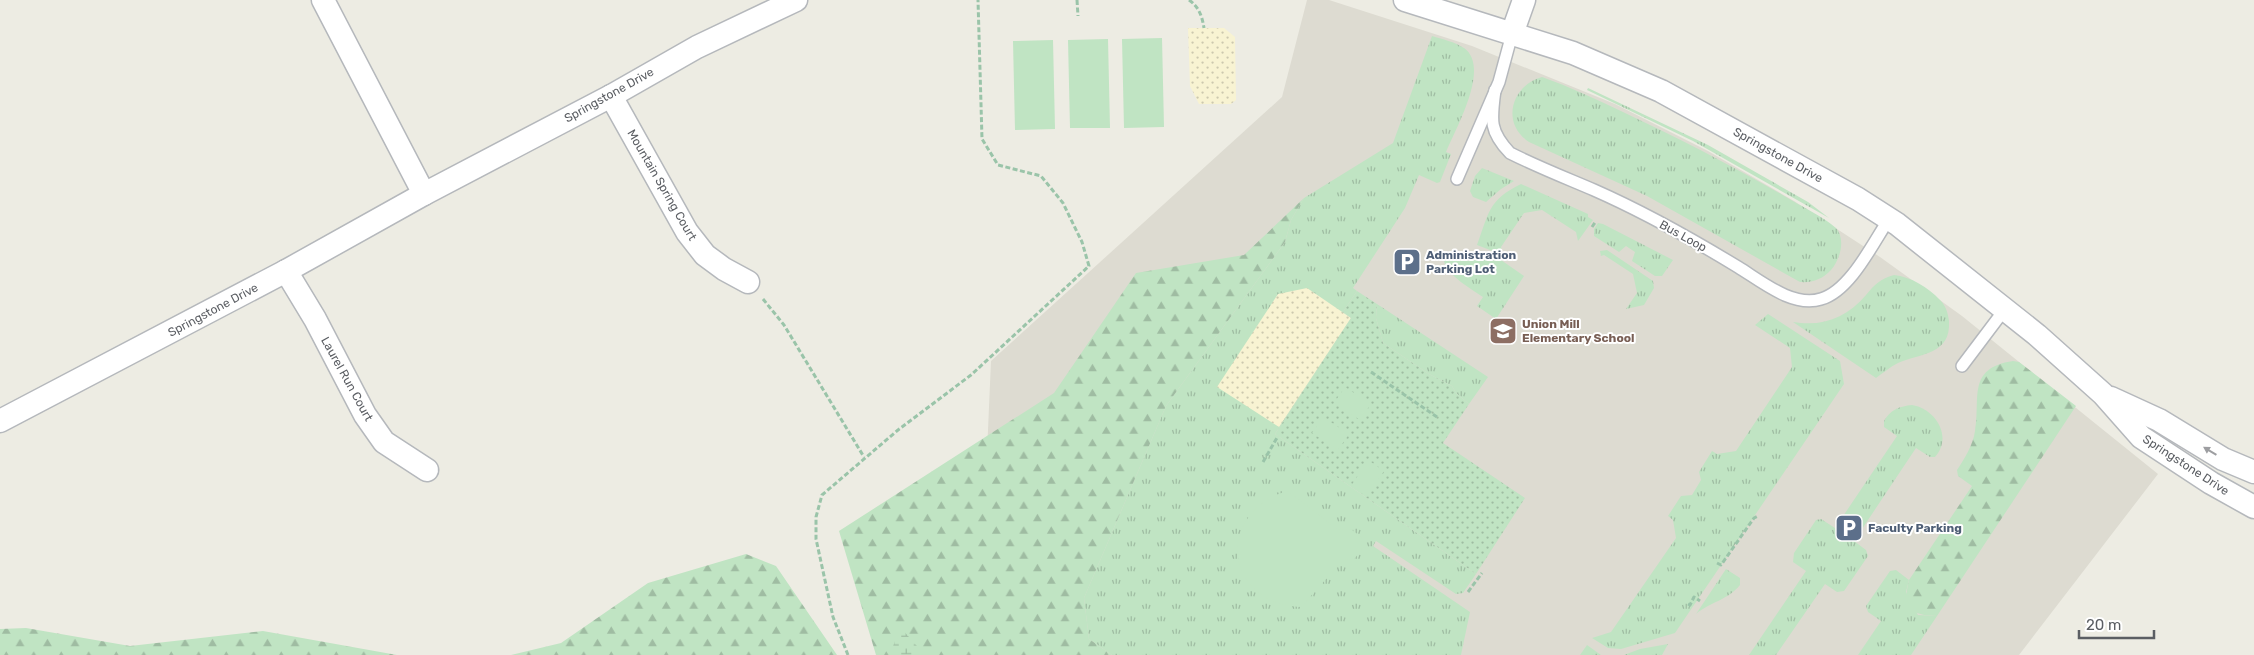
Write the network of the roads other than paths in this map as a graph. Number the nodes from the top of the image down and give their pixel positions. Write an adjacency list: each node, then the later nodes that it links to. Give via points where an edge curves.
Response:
1 (323, 0): 9 (street)
2 (796, 0): 7 (street, Springstone Drive, via 696,47)
3 (1405, 0): 5 (street, Springstone Drive)
4 (1524, 0): 5 (street)
5 (1512, 34): 6 (lane); 10 (street, Springstone Drive, via 1573,53 1661,91)
6 (1495, 90): 8 (lane); 10 (lane, Bus Loop, via 1492,123 1500,142 1510,153 1595,190 1796,298 1819,300 1834,293 1860,265)
7 (611, 96): 9 (street, Springstone Drive); 12 (street, Mountain Spring Court, via 687,232 704,255)
8 (1457, 180)
9 (424, 194): 11 (street, Springstone Drive)
10 (1889, 219): 13 (street, Springstone Drive)
11 (286, 271): 16 (street, Springstone Drive); 17 (street, Laurel Run Court, via 384,442)
12 (748, 282)
13 (2005, 309): 14 (lane); 15 (street, Springstone Drive)
14 (1962, 366)
15 (2104, 394): 18 (street, Springstone Drive, one-way to 15, via 2223,459 2159,420); 19 (street, Springstone Drive, via 2141,437)
16 (0, 421)
17 (427, 470)
18 (2254, 472)
19 (2254, 506)

